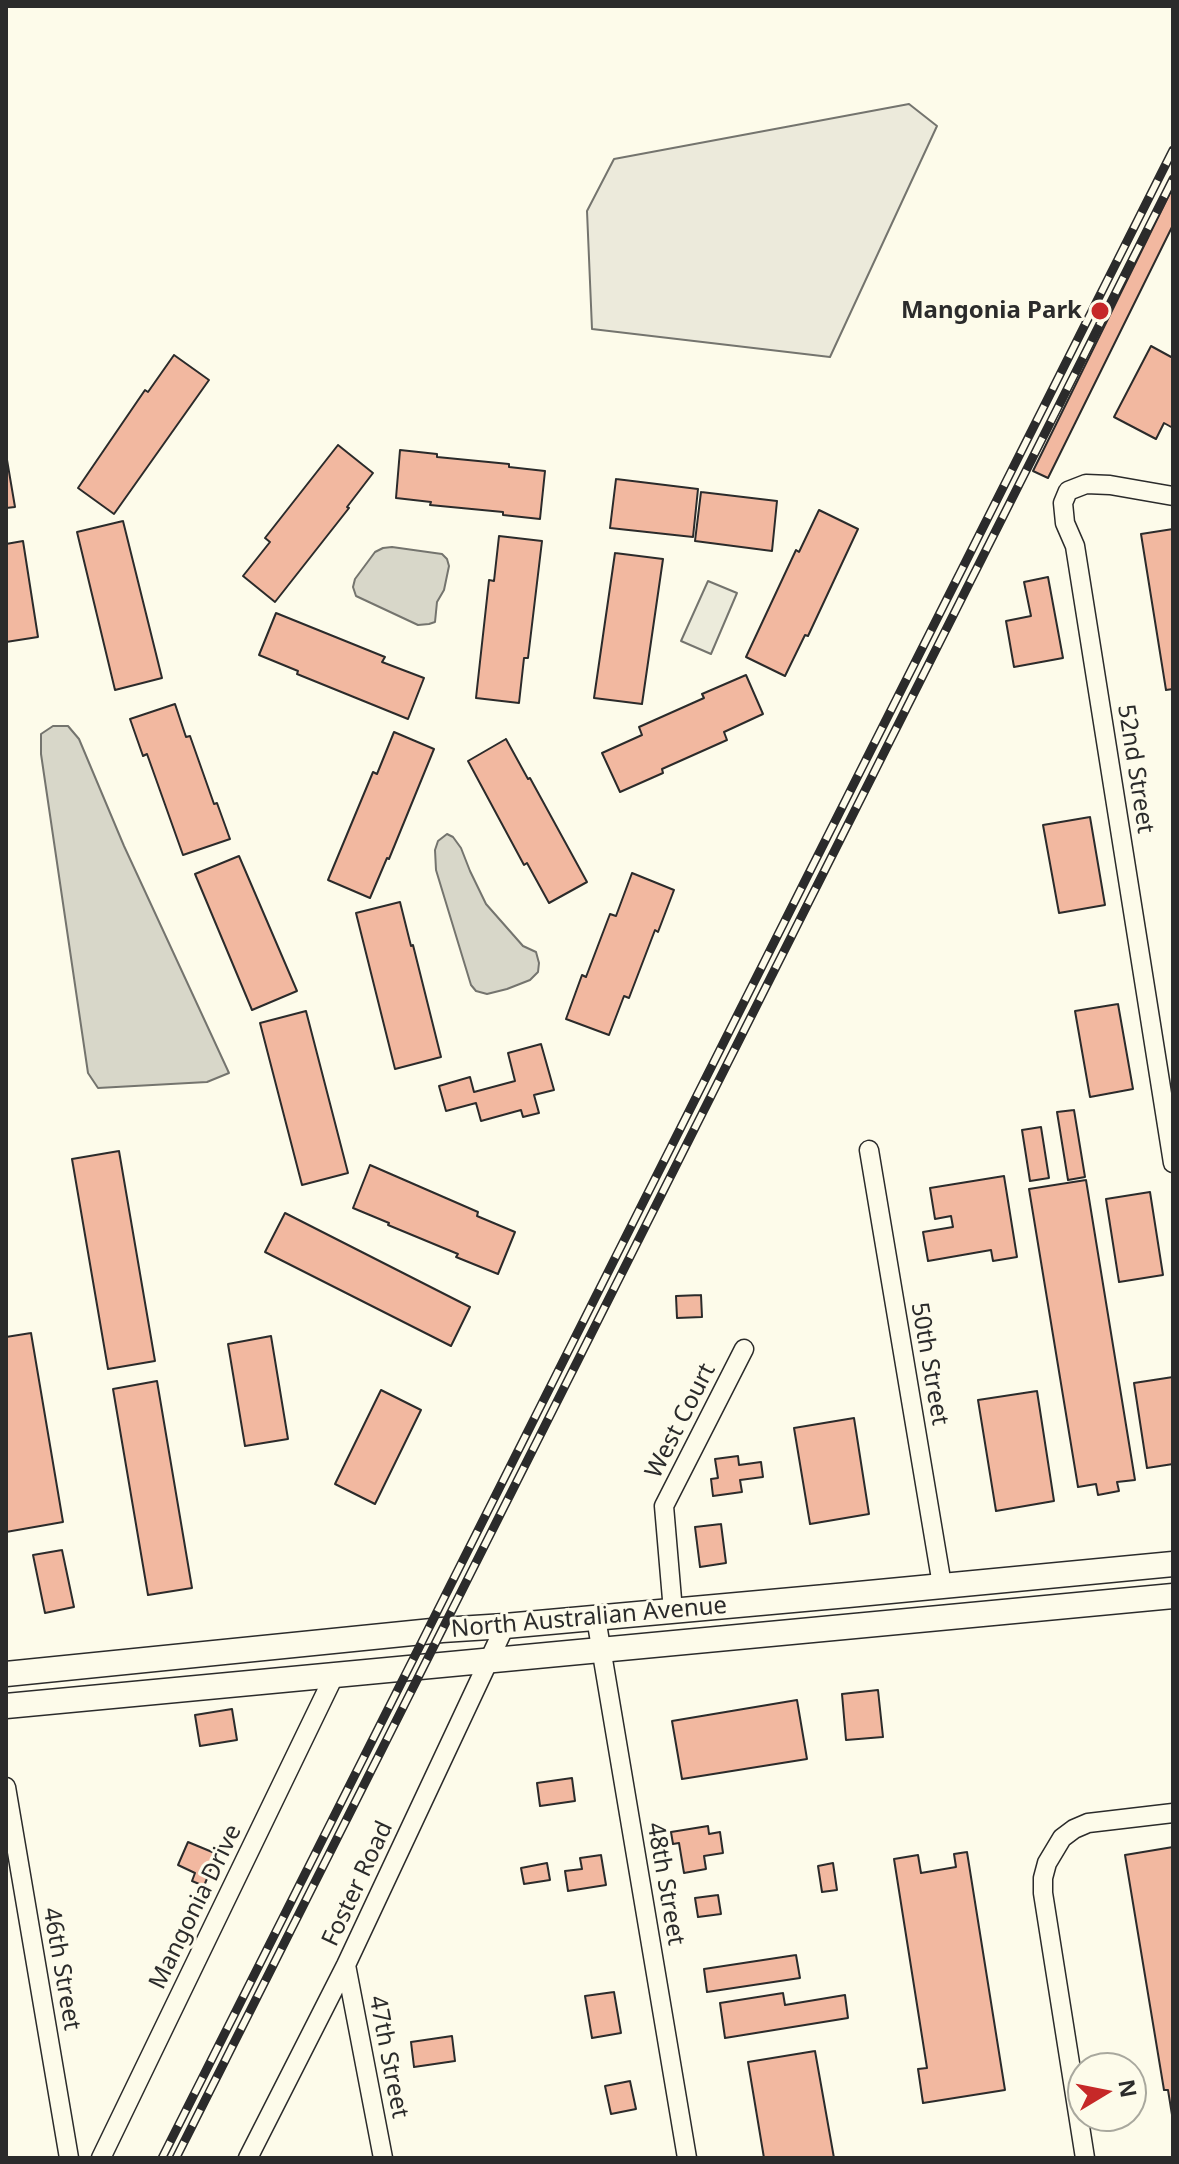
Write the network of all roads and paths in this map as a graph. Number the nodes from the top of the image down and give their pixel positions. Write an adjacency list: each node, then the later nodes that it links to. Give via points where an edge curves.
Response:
1 (1173, 496): 3 (street, 52nd Street, via 1086,484 1068,491 1063,503 1075,546)
2 (869, 1150): 6 (street, 50th Street)
3 (1173, 1163)
4 (744, 1349): 9 (street, West Court, via 664,1506)
5 (1173, 1564): 6 (main road, North Australian Avenue)
6 (942, 1585): 7 (main road, North Australian Avenue)
7 (848, 1595): 9 (main road, North Australian Avenue); 12 (main road)
8 (1173, 1596): 12 (main road, North Australian Avenue)
9 (673, 1611): 10 (main road, North Australian Avenue)
10 (596, 1618): 11 (main road, North Australian Avenue); 13 (street, 48th Street)
11 (505, 1626): 14 (street, Foster Road); 15 (main road, North Australian Avenue)
12 (853, 1627): 13 (main road, North Australian Avenue)
13 (601, 1651): 14 (main road, North Australian Avenue); 25 (street, 48th Street)
14 (489, 1661): 16 (main road, North Australian Avenue); 20 (street, Foster Road)
15 (6, 1674)
16 (334, 1676): 17 (main road, North Australian Avenue); 22 (street, Mangonia Drive)
17 (6, 1706)
18 (6, 1787): 21 (street, 46th Street)
19 (1173, 1813): 26 (street, via 1074,1829 1053,1850 1043,1878)
20 (346, 1965): 23 (street, Foster Road); 24 (street, 47th Street)
21 (69, 2158)
22 (101, 2158)
23 (248, 2158)
24 (383, 2158)
25 (687, 2158)
26 (1085, 2158)

